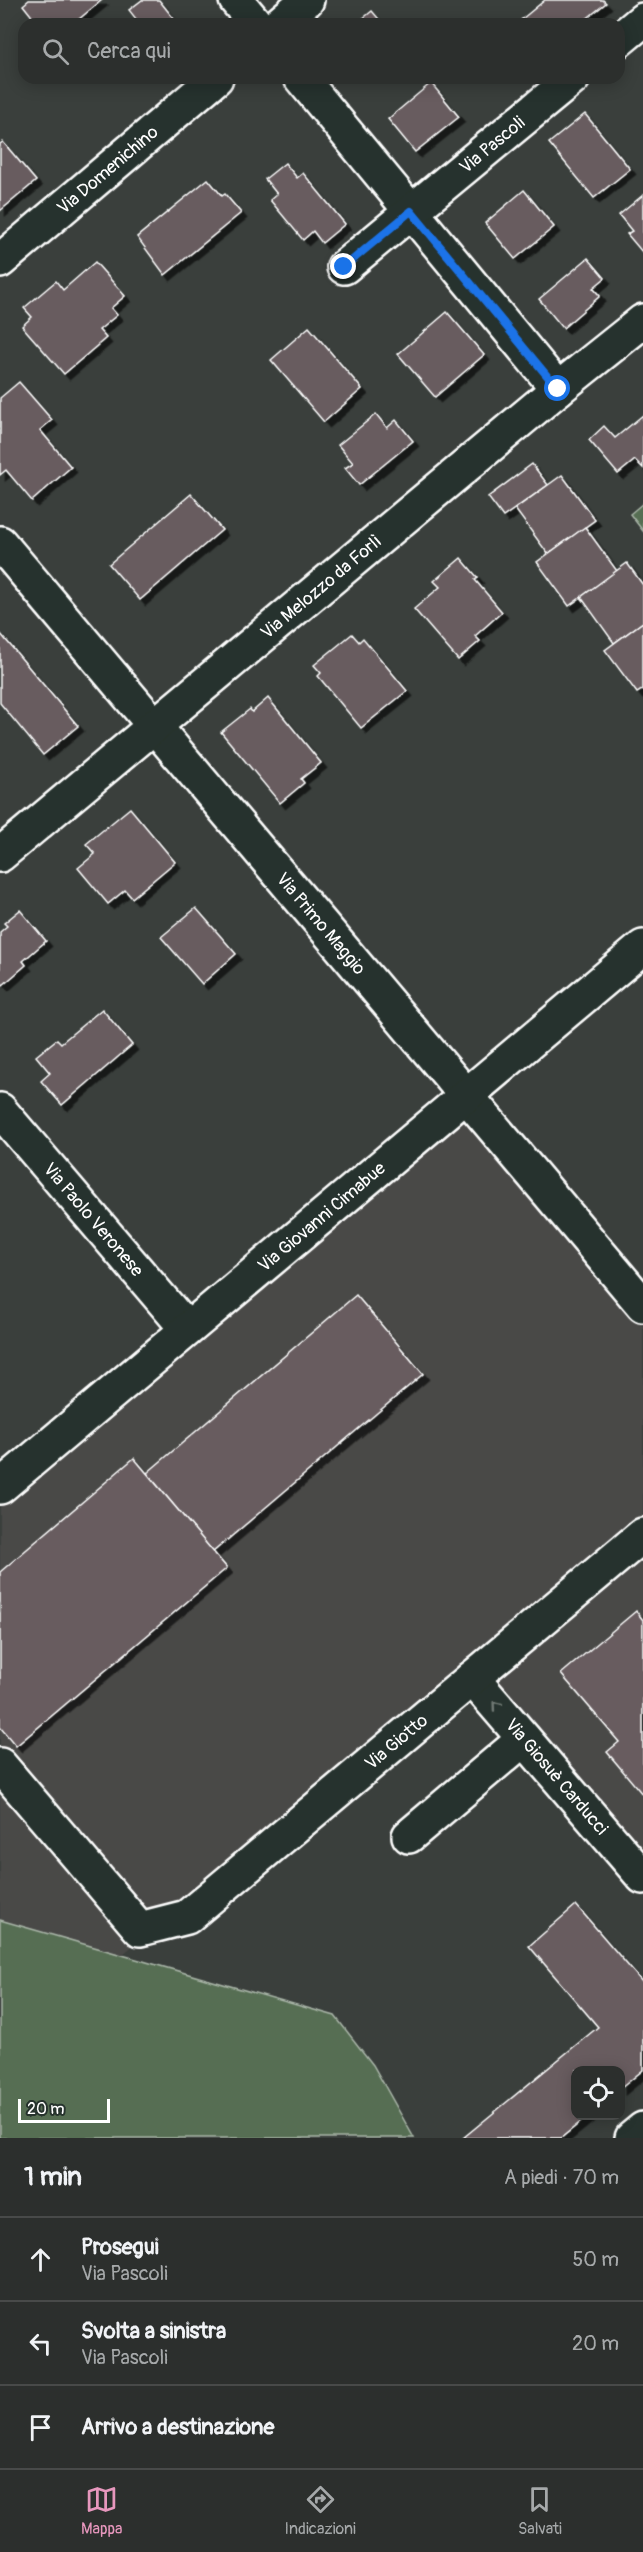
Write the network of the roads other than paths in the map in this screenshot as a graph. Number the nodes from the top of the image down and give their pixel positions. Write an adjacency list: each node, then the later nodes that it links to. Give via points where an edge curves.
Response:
1 (236, 0): 3 (street)
2 (308, 0): 4 (street)
3 (251, 18)
4 (286, 18)
5 (643, 20): 6 (street)
6 (625, 35)
7 (209, 84): 11 (street, Via Domenichino)
8 (306, 84): 10 (street)
9 (566, 84): 10 (street, Via Pascoli)
10 (411, 211): 12 (street, Via Pascoli); 14 (street)
11 (0, 261)
12 (344, 267)
13 (643, 321): 14 (street, Via Melozzo da Forlì)
14 (558, 389): 16 (street, Via Melozzo da Forlì)
15 (0, 543): 16 (street, Via Primo Maggio)
16 (155, 727): 17 (street, Via Melozzo da Forlì); 19 (street, Via Primo Maggio)
17 (0, 855)
18 (643, 947): 19 (street, Via Giovanni Cimabue)
19 (466, 1095): 21 (street, Via Primo Maggio); 22 (street, Via Giovanni Cimabue)
20 (0, 1110): 22 (street, Via Paolo Veronese)
21 (643, 1305)
22 (187, 1329): 23 (street, Via Giovanni Cimabue)
23 (0, 1487)
24 (643, 1535): 25 (street, Via Giotto)
25 (472, 1678): 26 (street, Via Giosuè Carducci, one-way to 25); 27 (street, Via Giotto, via 187,1917 140,1929)
26 (524, 1739): 28 (street); 29 (street, Via Giosuè Carducci)
27 (0, 1765)
28 (409, 1836)
29 (643, 1877)
30 (643, 2129): 31 (street)
31 (632, 2138)

